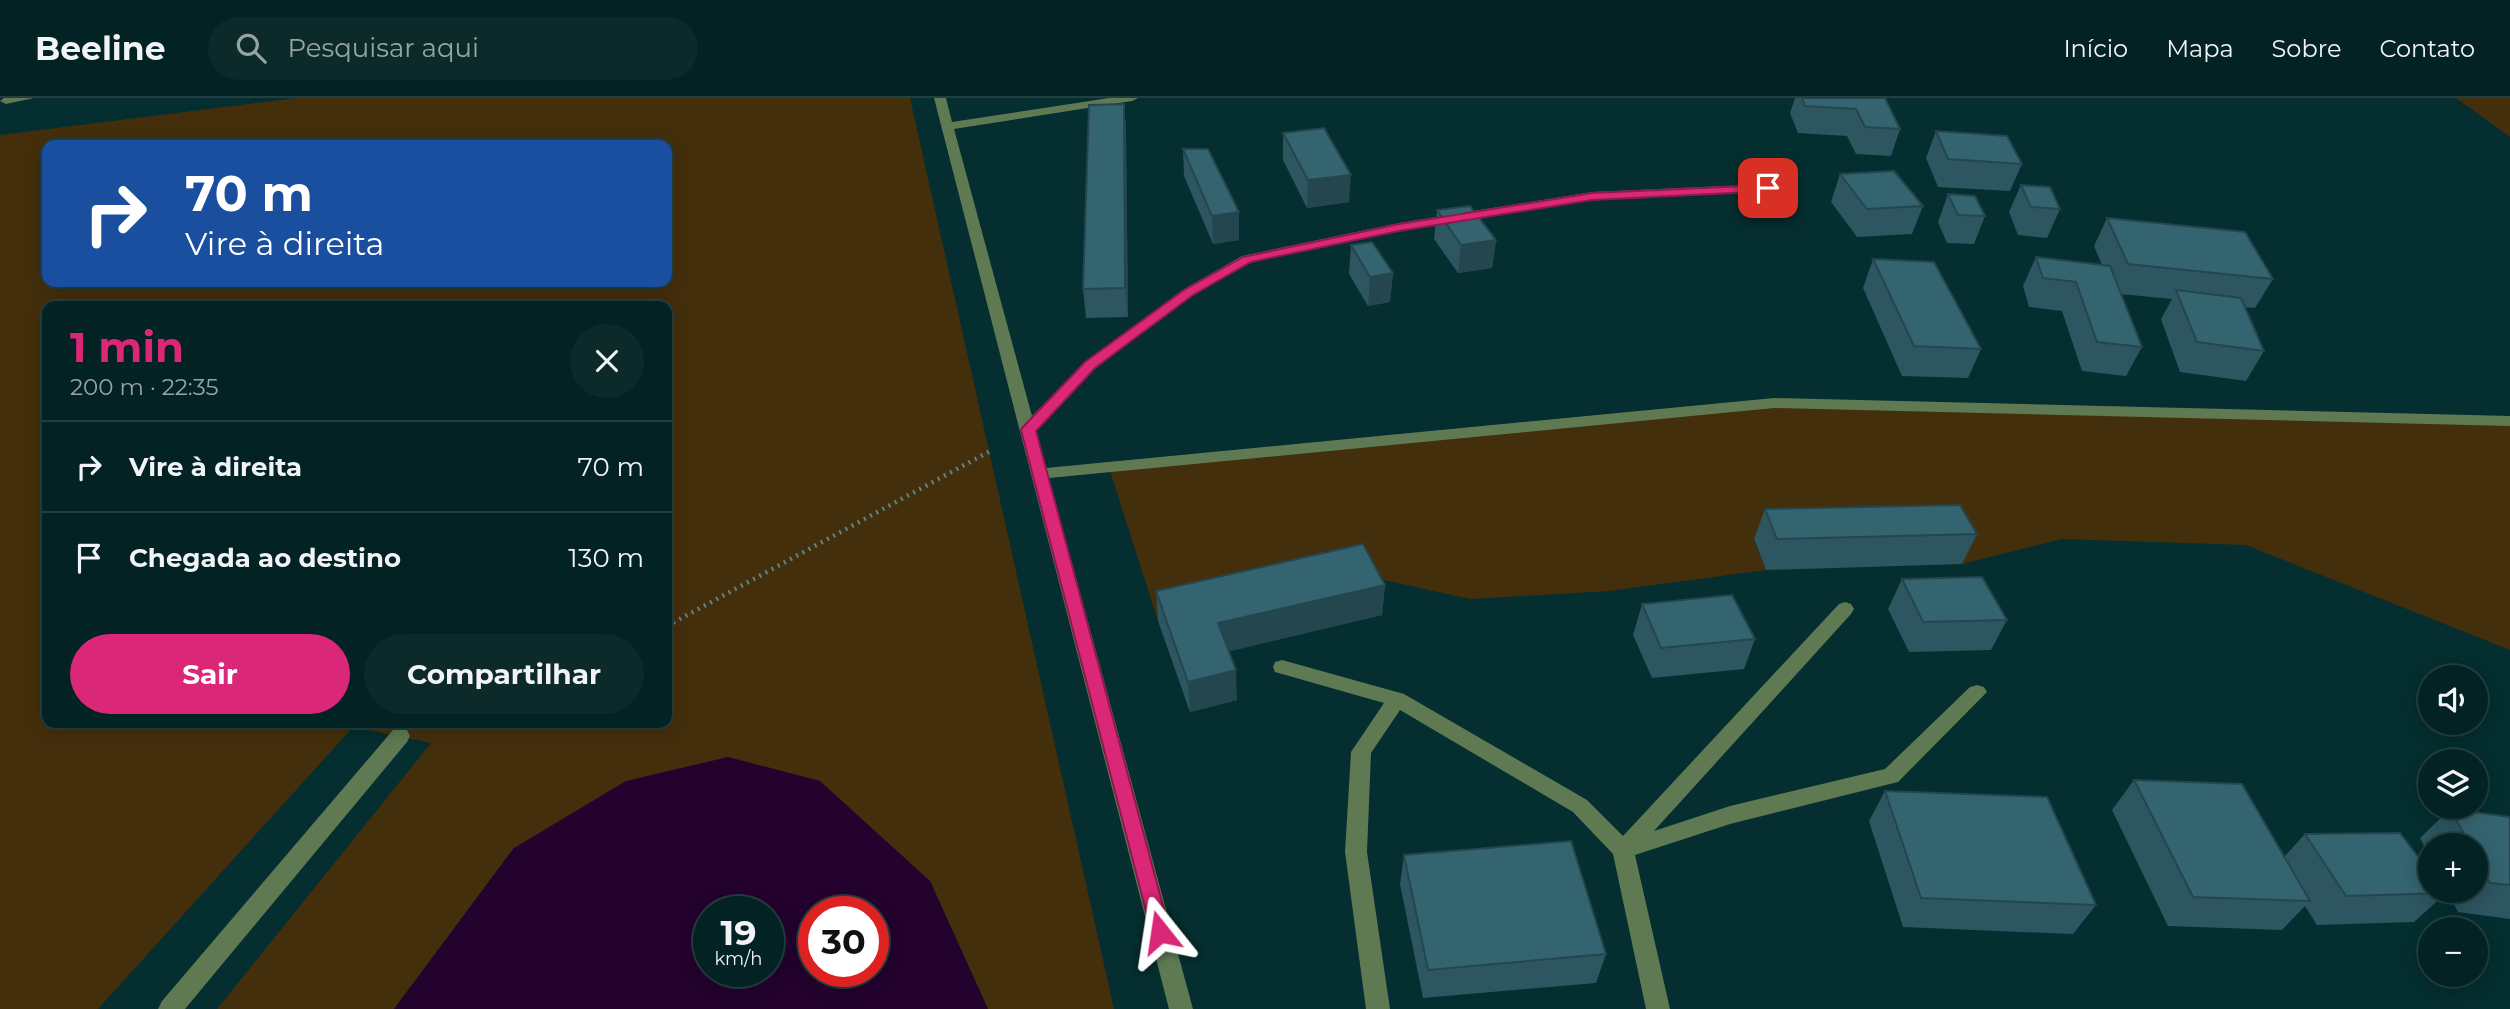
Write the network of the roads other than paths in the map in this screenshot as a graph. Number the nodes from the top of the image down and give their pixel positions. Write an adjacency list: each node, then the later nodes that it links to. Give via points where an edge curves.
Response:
1 (28, 98): 4 (street)
2 (940, 98): 5 (street)
3 (1132, 98): 5 (street)
4 (6, 101)
5 (947, 126): 8 (street)
6 (1768, 188): 8 (street, via 1592,196 1399,227 1247,259 1189,292 1090,365)
7 (2510, 421): 9 (street, via 1774,403)
8 (1028, 430): 9 (street)
9 (1039, 474): 17 (street)
10 (1845, 609): 15 (street)
11 (1282, 667): 13 (street)
12 (1977, 692): 15 (street, via 1891,776 1731,815)
13 (1397, 699): 15 (street, via 1580,806); 18 (street, via 1361,752 1356,852)
14 (400, 736): 16 (street)
15 (1623, 850): 19 (street)
16 (170, 1009)
17 (1181, 1009)
18 (1378, 1009)
19 (1658, 1009)

